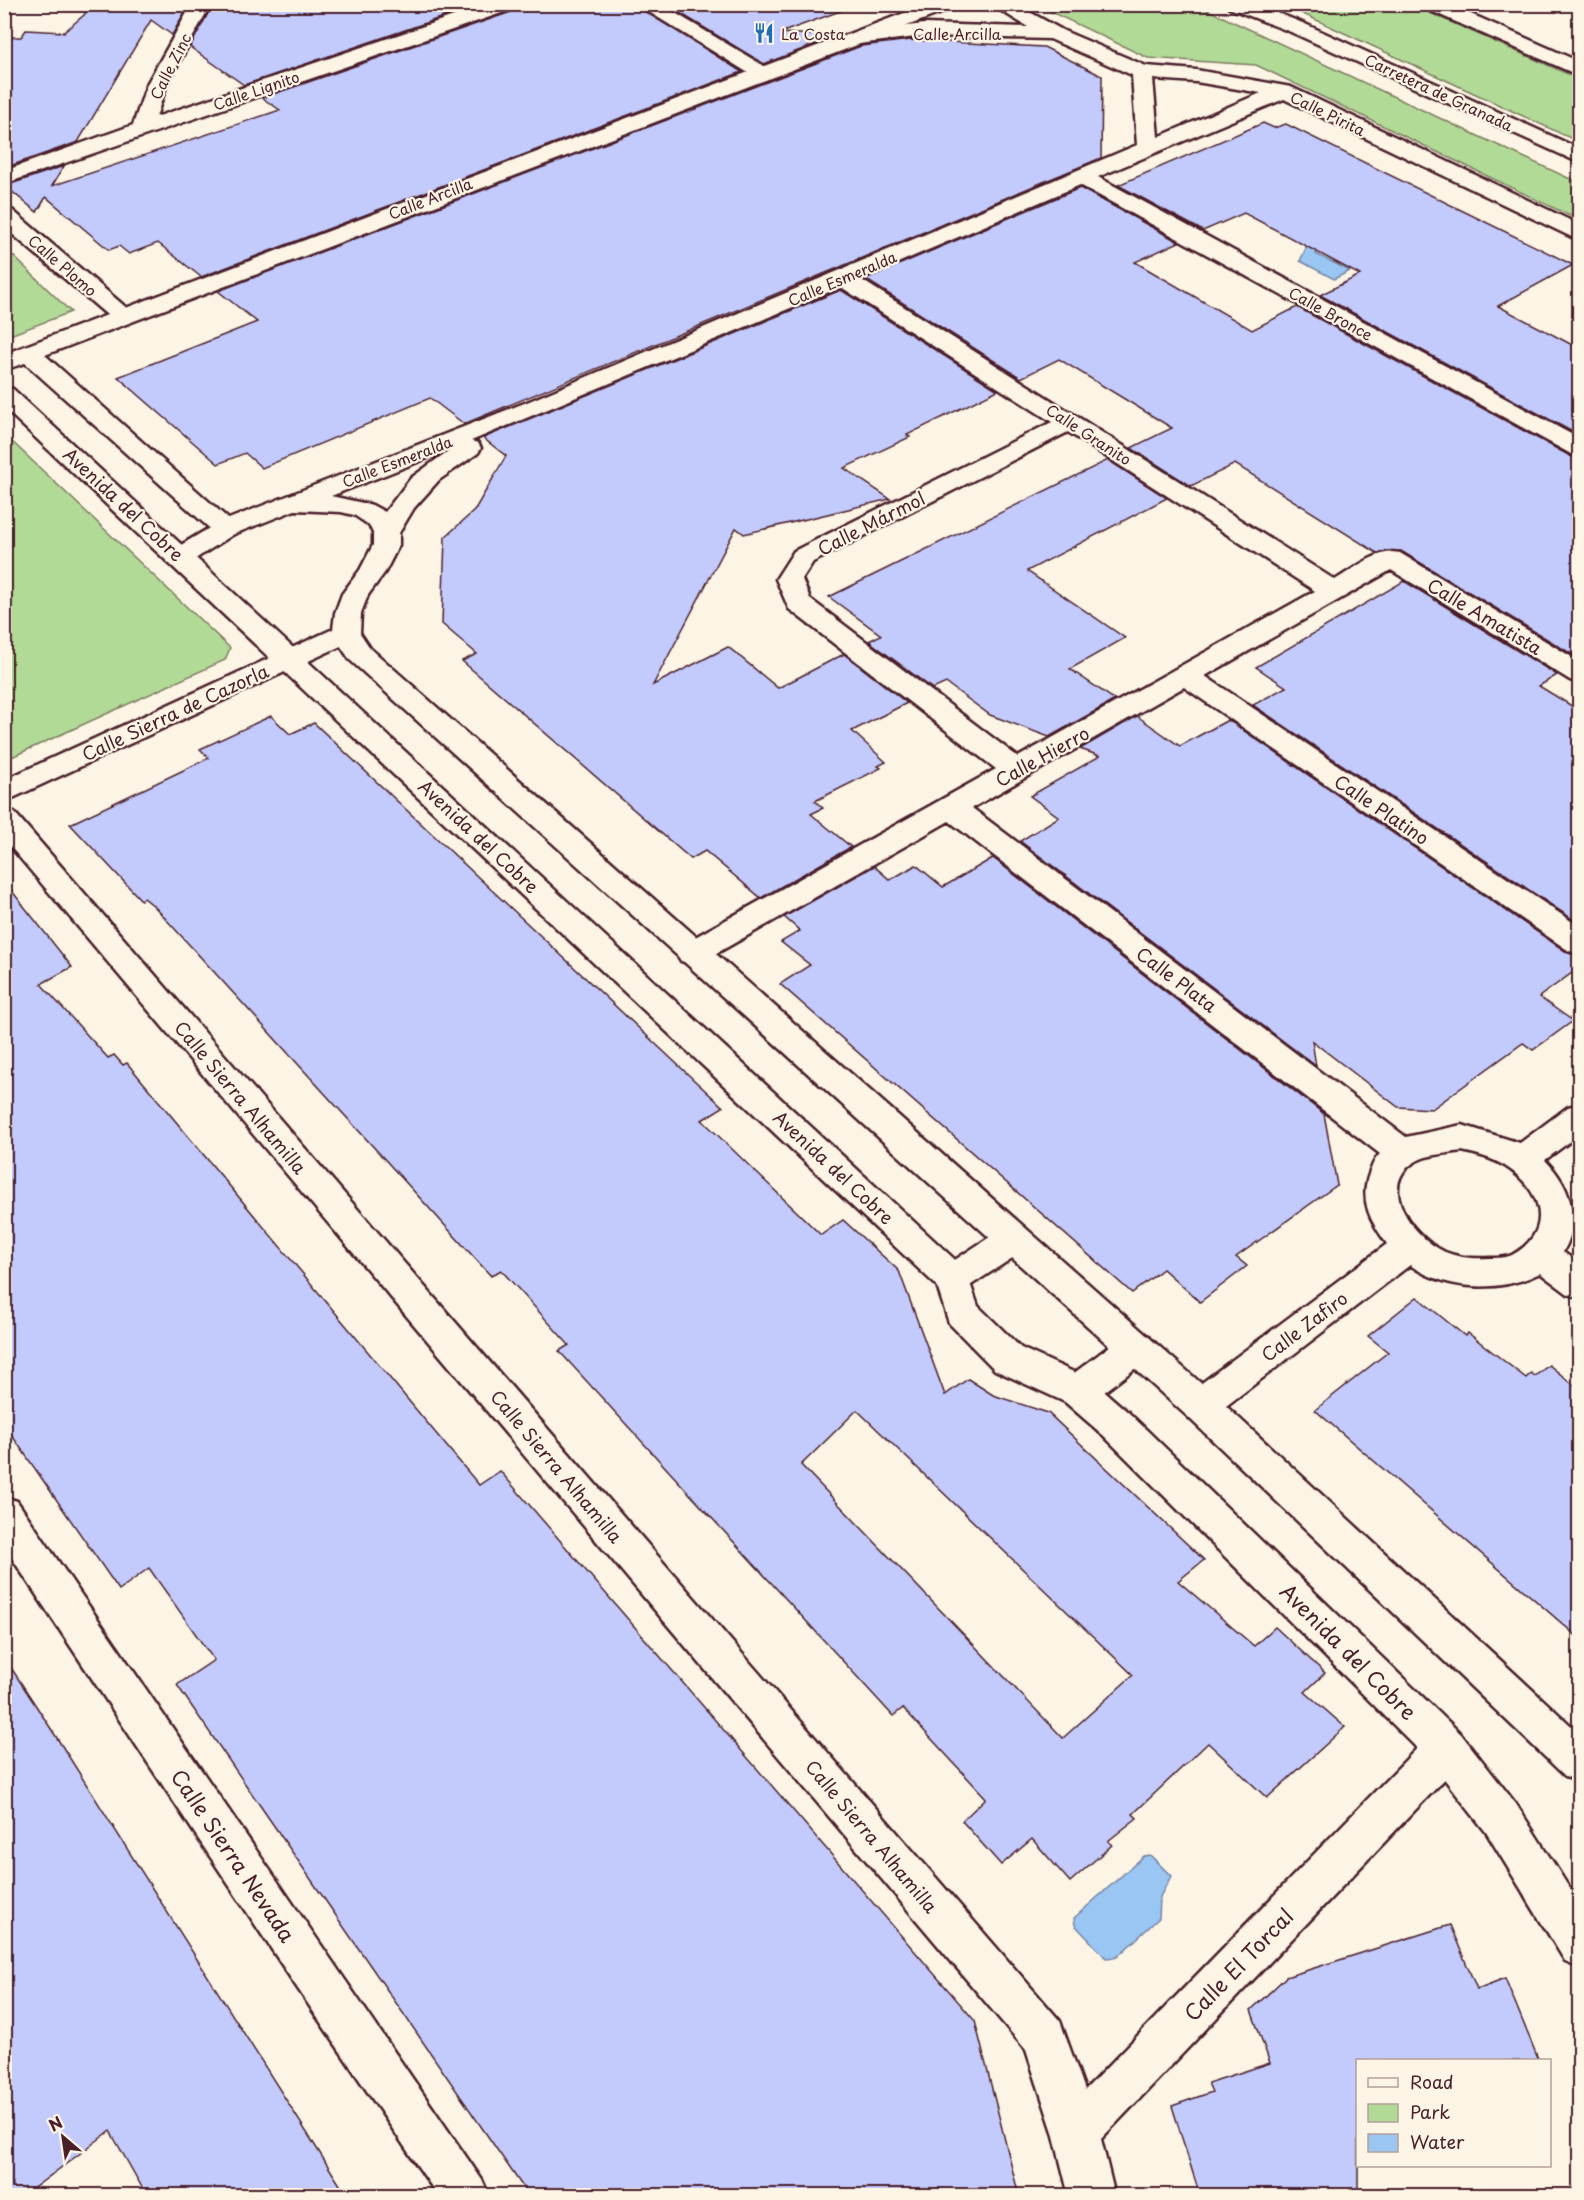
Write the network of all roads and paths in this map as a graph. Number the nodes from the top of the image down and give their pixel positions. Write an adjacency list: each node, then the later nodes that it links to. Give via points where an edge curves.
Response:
1 (202, 4): 16 (main road, Calle Zinc, via 157,84)
2 (509, 4): 16 (main road, Calle Lignito)
3 (645, 4): 14 (main road)
4 (947, 4): 11 (main road, Calle Arcilla)
5 (999, 4): 10 (main road, Calle Pirita)
6 (1236, 4): 9 (main road)
7 (1257, 4): 9 (main road)
8 (1431, 4): 12 (main road)
9 (1298, 28): 18 (main road, Carretera de Granada)
10 (1057, 35): 11 (main road, Calle Arcilla, via 924,30); 13 (main road, Calle Pirita)
11 (858, 38): 14 (main road, Calle Arcilla)
12 (1580, 70)
13 (1142, 72): 15 (main road, Calle Pirita, via 1196,76); 17 (main road)
14 (762, 73): 24 (main road, Calle Arcilla)
15 (1284, 91): 17 (main road, Calle Esmeralda); 22 (main road, Calle Pirita)
16 (142, 129): 20 (main road, Calle Lignito)
17 (1148, 149): 19 (main road, Calle Esmeralda)
18 (1580, 157)
19 (1082, 177): 23 (main road, Calle Esmeralda); 30 (main road, Calle Bronce)
20 (4, 178)
21 (4, 215): 24 (main road, Calle Plomo)
22 (1580, 234)
23 (843, 278): 28 (main road, Calle Esmeralda); 29 (main road, Calle Granito)
24 (121, 315): 25 (main road, Calle Arcilla)
25 (28, 353): 26 (main road, Calle Arcilla); 32 (main road)
26 (4, 363)
27 (4, 394): 34 (main road, Avenida del Cobre)
28 (536, 407): 31 (main road, Calle Esmeralda); 33 (main road, Calle Esmeralda, via 433,471 402,502)
29 (1070, 422): 36 (main road, Calle Granito); 41 (main road, Calle Mármol, via 803,557 789,579 798,603)
30 (1580, 449)
31 (292, 502): 32 (main road, Calle Esmeralda); 33 (main road, via 343,504 363,510 379,520)
32 (225, 529): 34 (main road, Calle Esmeralda)
33 (386, 533): 37 (main road, Calle Esmeralda, via 386,545 355,594)
34 (180, 557): 38 (main road, Avenida del Cobre)
35 (1391, 559): 36 (main road, Calle Hierro); 39 (main road, Calle Amatista)
36 (1334, 591): 40 (main road, Calle Hierro)
37 (346, 633): 38 (main road, Calle Sierra de Cazorla); 46 (main road, via 360,654)
38 (288, 660): 42 (main road, Calle Sierra de Cazorla); 53 (main road, Avenida del Cobre)
39 (1580, 674)
40 (1185, 675): 41 (main road, Calle Hierro); 45 (main road, Calle Platino)
41 (1017, 770): 43 (main road, Calle Hierro)
42 (4, 792)
43 (951, 807): 46 (main road, Calle Hierro); 48 (main road, Calle Plata)
44 (4, 819): 62 (main road, Calle Sierra Alhamilla, via 1044,2037)
45 (1580, 943)
46 (692, 952): 50 (main road)
47 (1580, 1116): 49 (main road)
48 (1402, 1152): 49 (main road, via 1434,1139 1462,1138 1497,1146); 51 (main road, via 1385,1170 1379,1194 1384,1216)
49 (1522, 1160): 52 (main road, via 1543,1179 1556,1205 1556,1235)
50 (1014, 1239): 53 (main road); 55 (main road)
51 (1408, 1247): 52 (main road, via 1432,1262 1466,1273 1512,1271); 57 (main road, Calle Zafiro)
52 (1542, 1255): 54 (main road)
53 (953, 1278): 56 (main road, Avenida del Cobre, via 963,1314 1008,1359)
54 (1580, 1284)
55 (1136, 1347): 56 (main road); 57 (main road)
56 (1078, 1391): 59 (main road, Avenida del Cobre, via 1302,1604)
57 (1200, 1404): 60 (main road)
58 (4, 1513): 63 (main road, Calle Sierra Nevada)
59 (1446, 1748): 61 (main road, Avenida del Cobre, via 1501,1818); 62 (main road, Calle El Torcal)
60 (1580, 1762)
61 (1580, 1946)
62 (1076, 2132): 64 (main road)
63 (466, 2196)
64 (1092, 2196)

